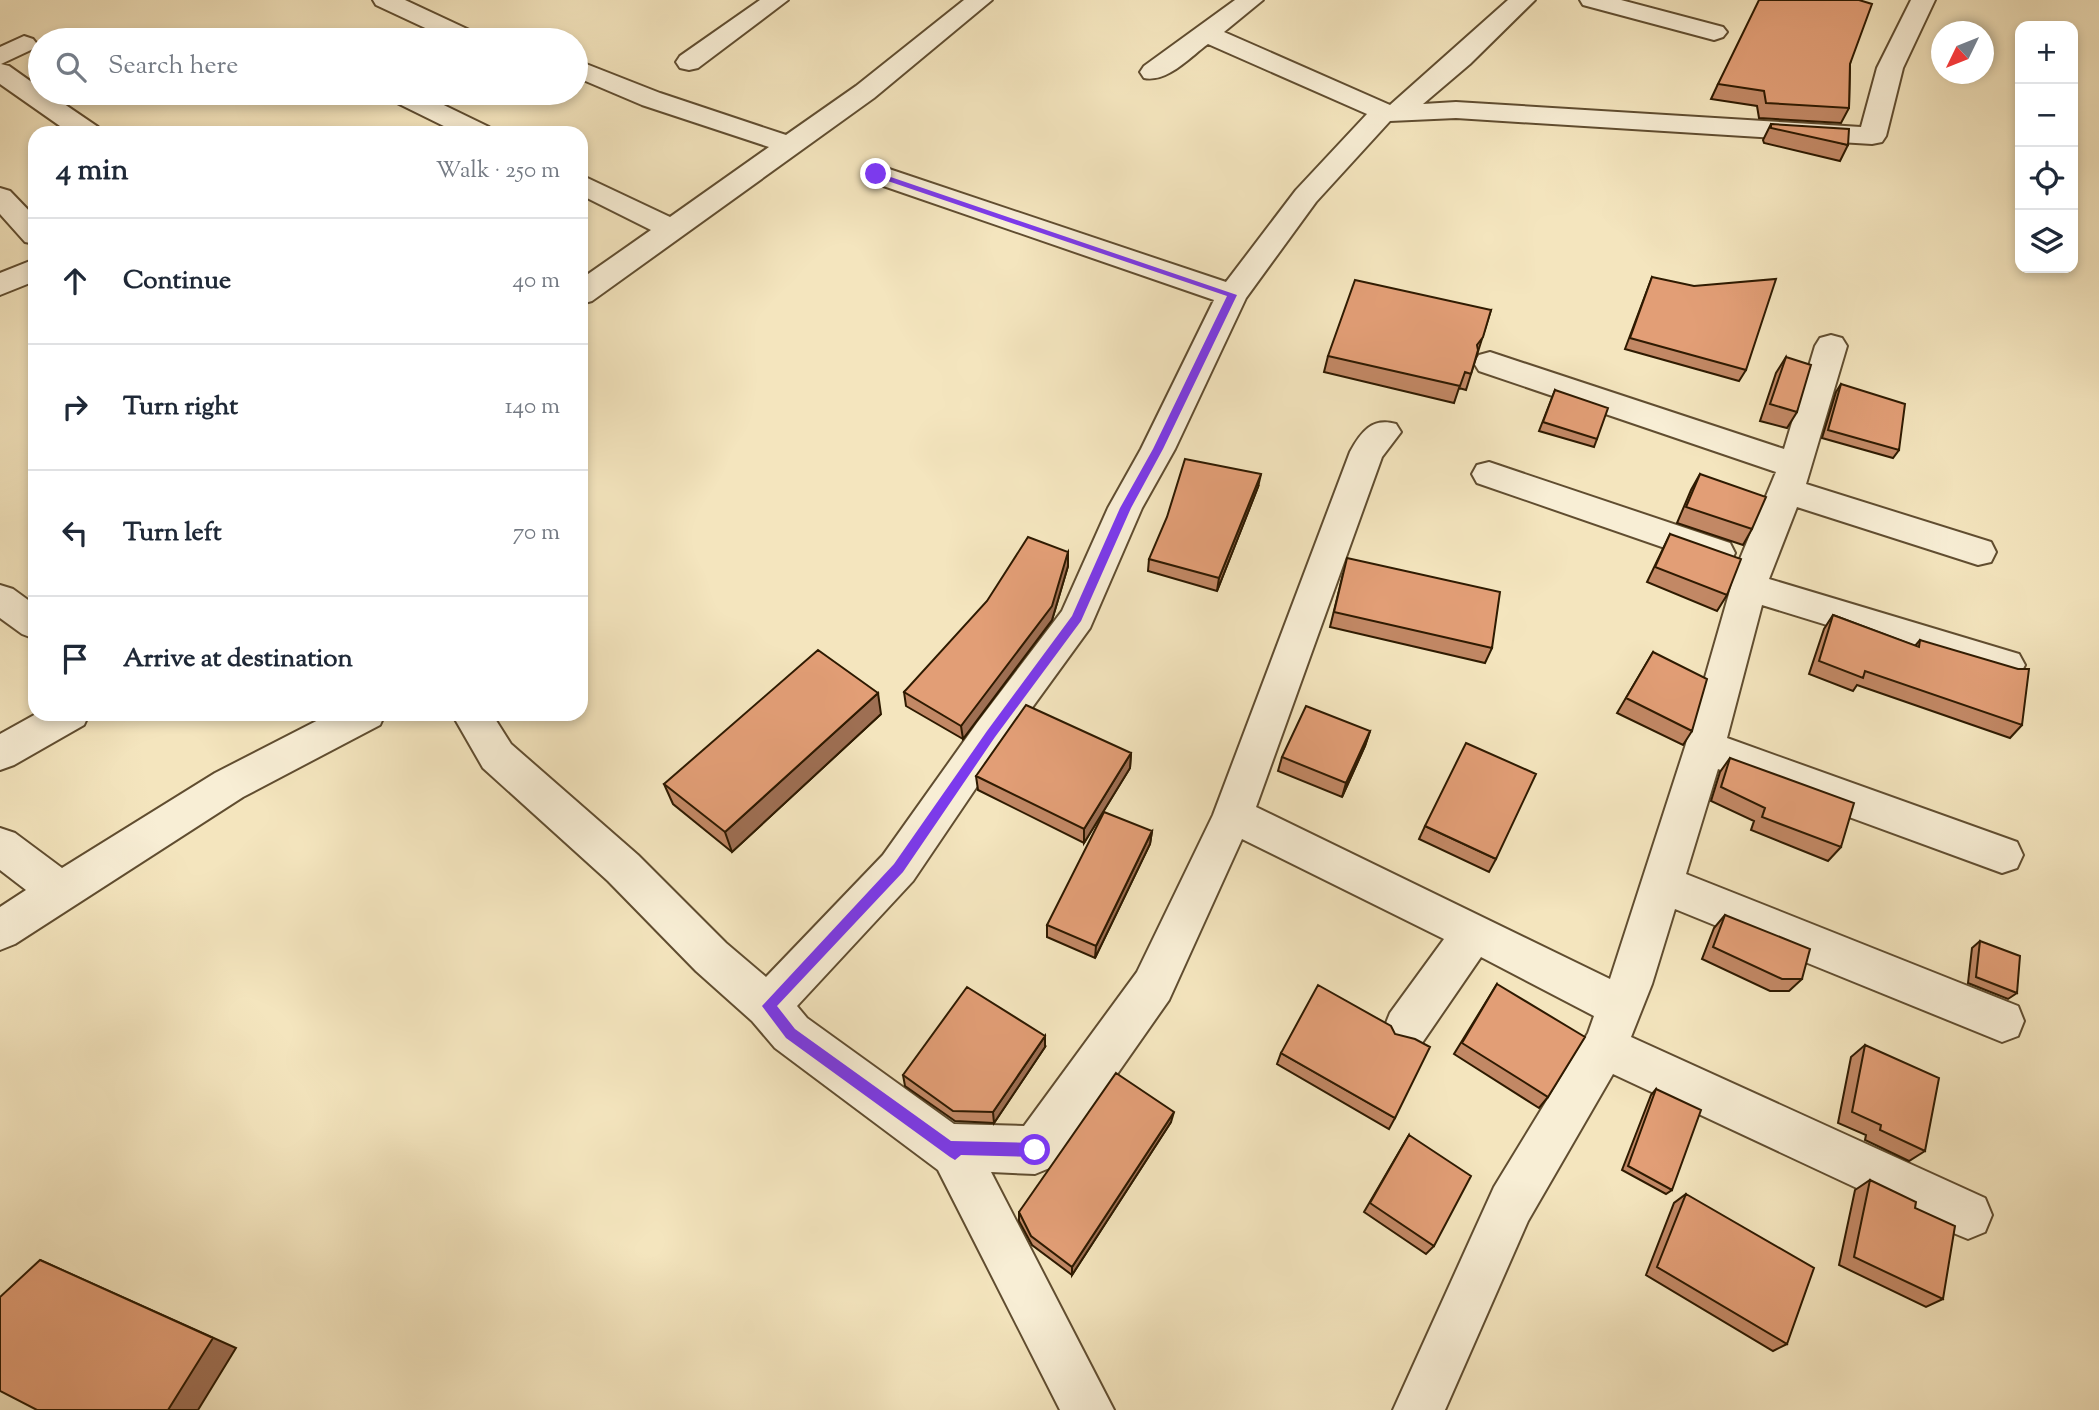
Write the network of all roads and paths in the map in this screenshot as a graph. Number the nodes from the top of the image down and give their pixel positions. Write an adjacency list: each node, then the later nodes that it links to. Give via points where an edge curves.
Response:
1 (385, 0): 8 (street)
2 (776, 0): 13 (street)
3 (980, 0): 23 (street, via 865,92)
4 (1251, 0): 10 (street)
5 (1523, 0): 20 (street)
6 (1592, 0): 9 (street)
7 (1923, 0): 20 (street, via 1891,68 1872,136 1456,110)
8 (445, 28)
9 (1714, 32)
10 (1204, 33): 15 (street); 20 (street)
11 (24, 44): 12 (street)
12 (0, 57)
13 (689, 62)
14 (0, 72): 17 (street)
15 (1153, 72)
16 (588, 73): 23 (street)
17 (28, 91)
18 (48, 105): 21 (street)
19 (422, 105): 22 (street)
20 (1390, 113): 32 (street, via 1307,196)
21 (78, 126)
22 (465, 126)
23 (789, 145): 28 (street)
24 (876, 174): 32 (street)
25 (588, 187): 28 (street)
26 (0, 197): 27 (street)
27 (28, 227)
28 (672, 229): 31 (street)
29 (28, 271): 30 (street)
30 (0, 285)
31 (588, 288)
32 (1232, 295): 55 (street, via 1125,508 1077,618 898,868)
33 (1831, 346): 37 (street)
34 (1490, 363): 37 (street)
35 (1384, 432): 48 (street, via 1367,452)
36 (1489, 474): 39 (street)
37 (1791, 478): 38 (street); 39 (street)
38 (1978, 552)
39 (1753, 577): 42 (street); 46 (street)
40 (0, 599): 41 (street)
41 (28, 619)
42 (2006, 665)
43 (57, 721): 47 (street)
44 (352, 721): 52 (street, via 229,785)
45 (475, 721): 55 (street, via 497,757 623,868 711,957)
46 (1705, 747): 50 (street); 51 (street)
47 (0, 753)
48 (1233, 816): 54 (street); 59 (street, via 1153,986 1035,1150 952,1147)
49 (0, 846): 52 (street)
50 (2002, 855)
51 (1664, 885): 56 (street); 57 (street)
52 (61, 892): 53 (street)
53 (0, 930)
54 (1474, 932): 57 (street); 58 (street)
55 (768, 1006): 59 (street, via 791,1033)
56 (2002, 1021)
57 (1612, 1027): 60 (street); 62 (street, via 1511,1205)
58 (1406, 1028)
59 (955, 1153): 61 (street)
60 (1968, 1215)
61 (1088, 1410)
62 (1419, 1410)

